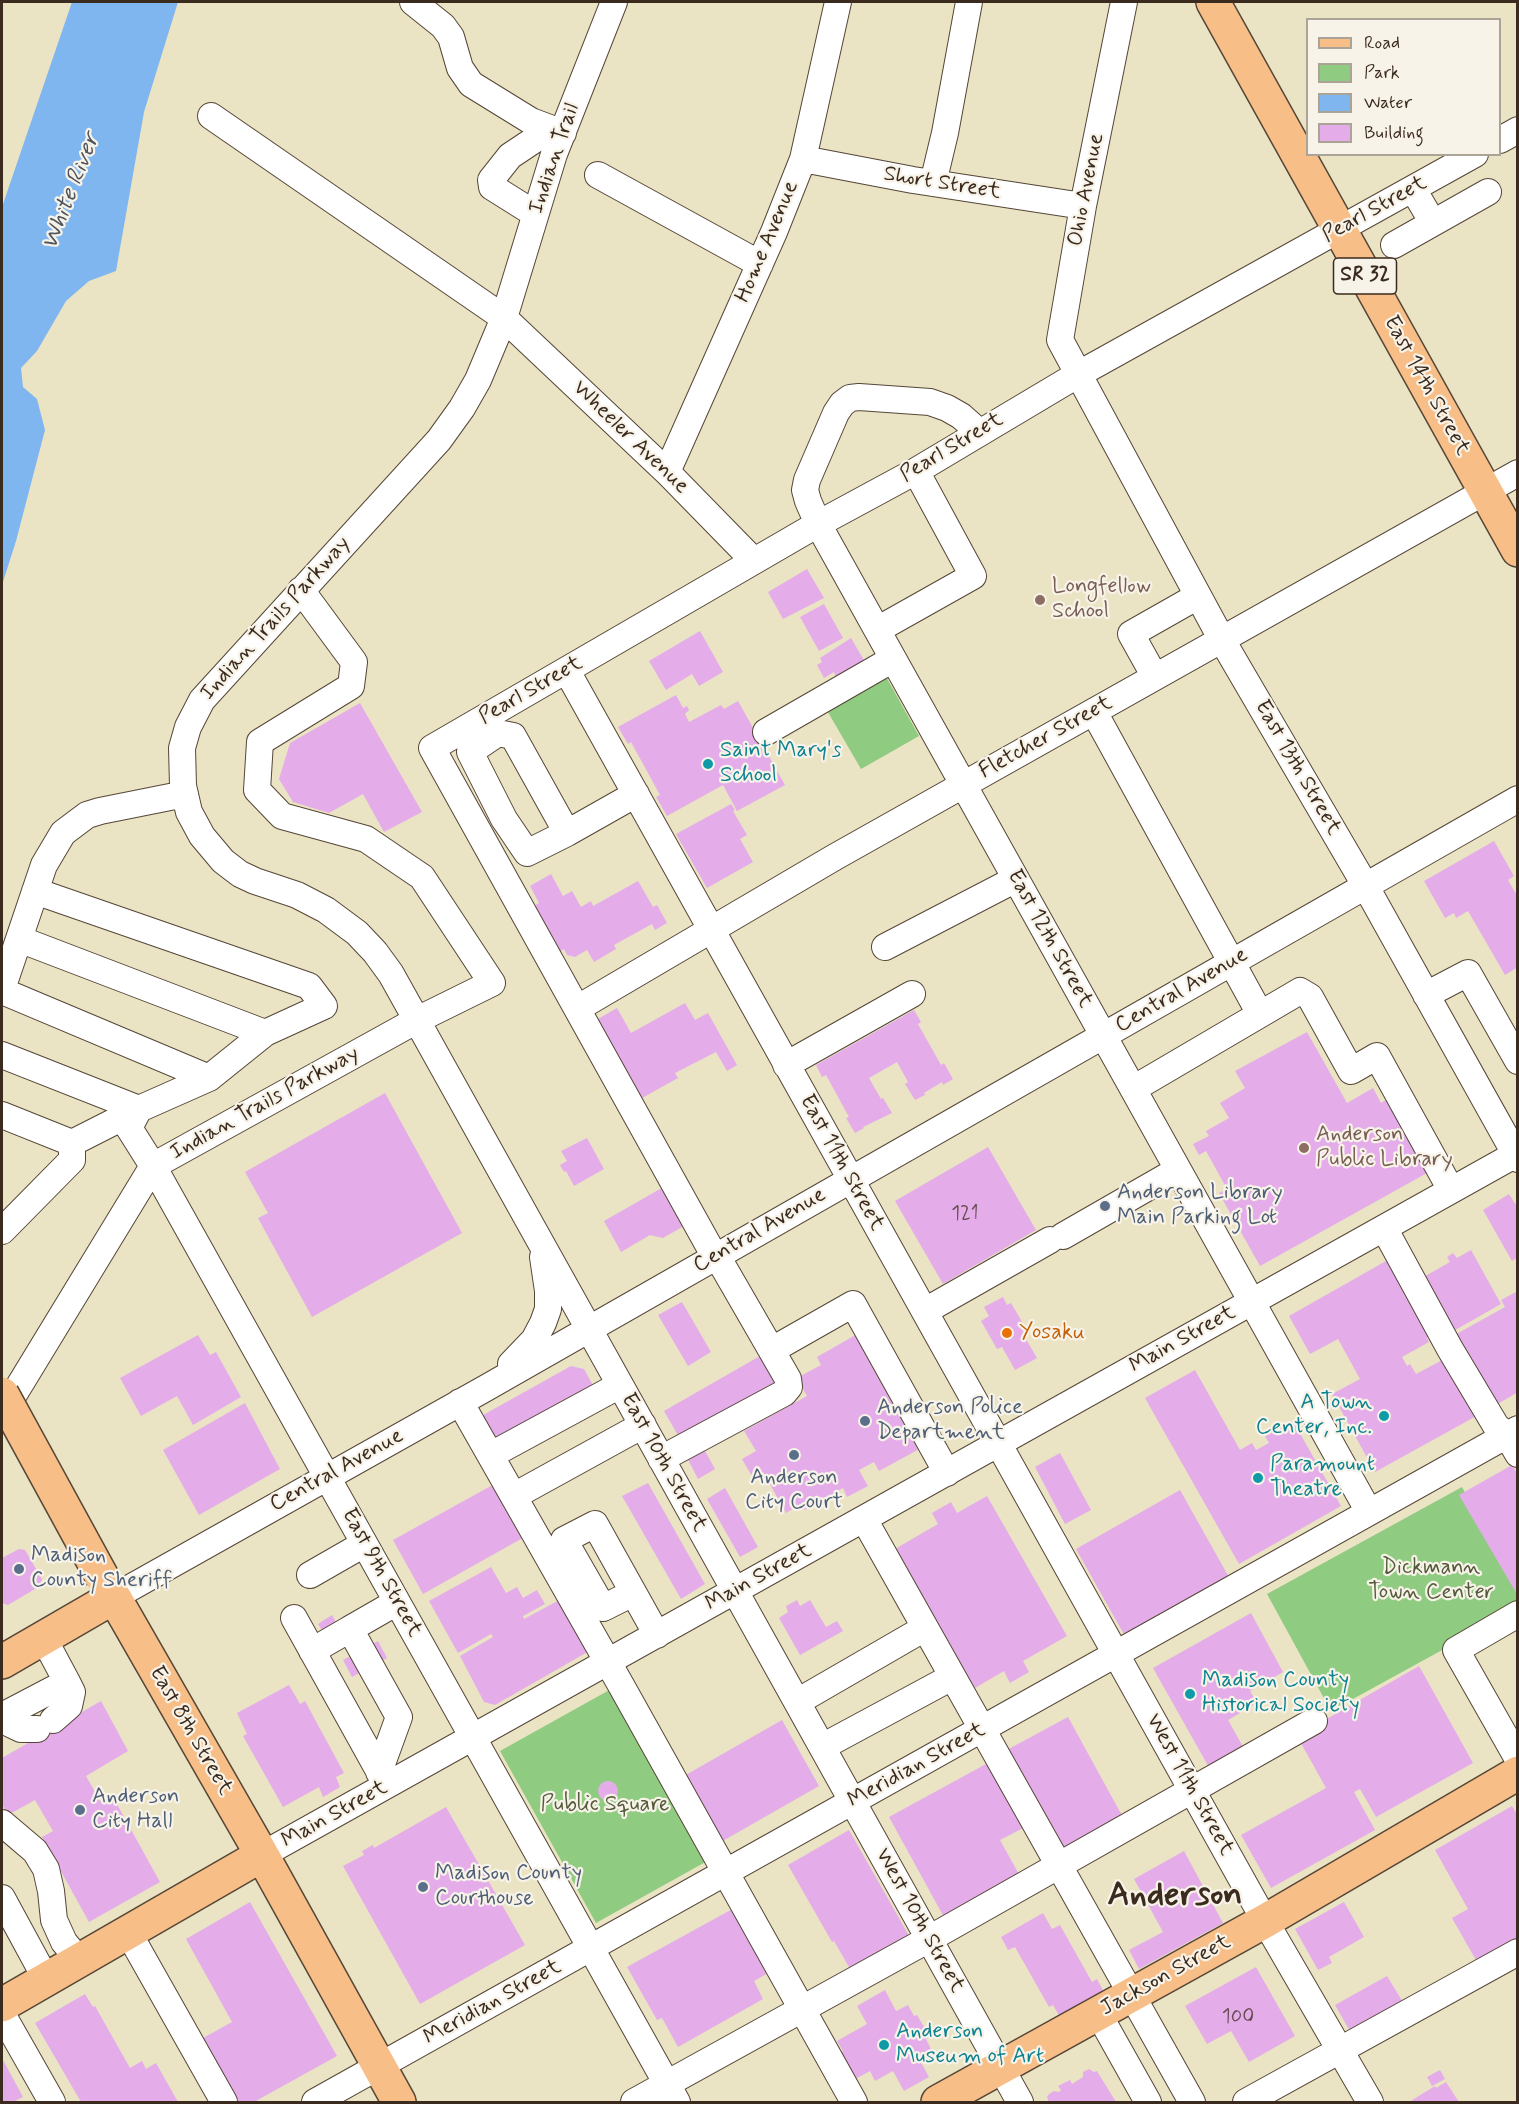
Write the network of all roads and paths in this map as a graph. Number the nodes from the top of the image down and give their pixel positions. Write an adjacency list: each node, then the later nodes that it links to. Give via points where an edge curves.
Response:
1 (413, 2): 8 (street, via 451,37 460,68 471,84 502,105)
2 (612, 2): 8 (street, Indian Trail)
3 (838, 2): 13 (street, Home Avenue)
4 (969, 2): 16 (street)
5 (1124, 2): 19 (street, Ohio Avenue)
6 (1213, 2): 22 (main road, East 14th Street / SR 32)
7 (211, 116): 25 (street, Wheeler Avenue)
8 (552, 129): 11 (street); 14 (street, Indian Trail)
9 (1518, 130): 10 (street)
10 (1501, 139)
11 (518, 149): 14 (street); 20 (street, via 491,180 492,187)
12 (1471, 156): 17 (street, Pearl Street)
13 (802, 159): 16 (street, Short Street); 24 (street, Home Avenue)
14 (550, 168): 20 (street, Indian Trail)
15 (598, 175): 24 (street)
16 (933, 183): 19 (street, Short Street)
17 (1413, 189): 21 (street); 22 (street, Pearl Street)
18 (1488, 192): 21 (street)
19 (1083, 206): 26 (street, Ohio Avenue, via 1060,340)
20 (535, 214): 25 (street, Indian Trail)
21 (1433, 223): 23 (street)
22 (1339, 229): 26 (street, Pearl Street); 31 (main road, East 14th Street / SR 32)
23 (1394, 245)
24 (760, 264): 29 (street, Home Avenue)
25 (504, 318): 29 (street, Wheeler Avenue); 35 (street, Indian Trails Parkway, via 478,380 439,440)
26 (1077, 375): 27 (street, Pearl Street); 36 (street, East 13th Street)
27 (979, 432): 28 (street, Pearl Street); 32 (street, East 12th Street, via 961,416 930,402 850,398 836,413 807,480 805,490)
28 (916, 471): 32 (street, Pearl Street); 37 (street, via 974,576)
29 (667, 472): 34 (street, Wheeler Avenue)
30 (1518, 473): 31 (street, Fletcher Street)
31 (1485, 492): 33 (main road, East 14th Street / SR 32); 38 (street, Fletcher Street)
32 (818, 524): 34 (street, Pearl Street); 37 (street, East 12th Street)
33 (1515, 539)
34 (754, 561): 40 (street, Pearl Street)
35 (301, 590): 45 (street, Indian Trails Parkway, via 197,707 182,748); 61 (street, via 354,662 351,686 260,742 257,790 282,816 366,839 422,877 492,982)
36 (1198, 596): 38 (street, East 13th Street); 41 (street, via 1131,634)
37 (877, 630): 39 (street, East 12th Street)
38 (1222, 640): 41 (street, Fletcher Street); 50 (street, East 13th Street)
39 (893, 659): 43 (street); 44 (street, East 12th Street)
40 (567, 671): 46 (street, East 11th Street); 59 (street, Pearl Street, via 432,748)
41 (1155, 677): 42 (street, Fletcher Street)
42 (1094, 712): 44 (street, Fletcher Street); 55 (street)
43 (766, 732)
44 (963, 784): 49 (street, East 12th Street); 52 (street, Fletcher Street)
45 (185, 794): 51 (street, via 87,815 54,845); 61 (street, Indian Trails Parkway, via 189,812 202,836 223,861 240,874 326,910 357,933 391,974)
46 (636, 794): 48 (street); 52 (street, East 11th Street)
47 (1518, 799): 50 (street, Central Avenue)
48 (567, 833): 48 (street, via 513,736 498,733 470,753 526,853)
49 (1016, 879): 54 (street); 63 (street, East 12th Street)
50 (1365, 885): 55 (street, Central Avenue); 58 (street, East 13th Street)
51 (35, 891): 53 (street); 62 (street, via 309,986 324,1006)
52 (711, 930): 59 (street, Fletcher Street); 66 (street, East 11th Street)
53 (18, 939): 56 (street); 62 (street)
54 (885, 946)
55 (1231, 962): 60 (street); 63 (street, Central Avenue)
56 (2, 990): 67 (street)
57 (912, 994): 66 (street)
58 (1426, 995): 65 (street, via 1468,972); 72 (street, East 13th Street)
59 (578, 1008): 80 (street)
60 (1260, 1014): 68 (street); 76 (street, via 1300,991 1310,997 1351,1071 1377,1056)
61 (417, 1020): 73 (street, Indian Trails Parkway); 77 (street, East 10th Street)
62 (265, 1034): 67 (street)
63 (1104, 1037): 68 (street, East 12th Street); 75 (street, Central Avenue)
64 (2, 1055): 69 (street)
65 (1518, 1061)
66 (786, 1065): 75 (street, East 11th Street)
67 (209, 1078): 69 (street)
68 (1133, 1089): 74 (street, East 12th Street)
69 (139, 1109): 71 (street); 73 (street, East 9th Street, via 129,1128)
70 (2, 1115): 71 (street)
71 (72, 1143): 79 (street, via 72,1160)
72 (1517, 1155): 76 (street, Main Street)
73 (153, 1166): 89 (street); 96 (street, East 9th Street)
74 (1178, 1170): 81 (street, East 12th Street); 82 (street)
75 (850, 1180): 80 (street, Central Avenue); 82 (street, East 11th Street)
76 (1451, 1190): 78 (street, Main Street)
77 (528, 1218): 83 (street, East 10th Street); 86 (street, via 545,1267 548,1309 534,1340)
78 (1384, 1228): 81 (street, Main Street); 91 (street, via 1484,1407 1496,1426)
79 (2, 1231)
80 (716, 1256): 83 (street, Central Avenue); 84 (street)
81 (1252, 1302): 92 (street, Main Street); 98 (street, East 12th Street)
82 (925, 1311): 92 (street, East 11th Street)
83 (588, 1329): 85 (street, East 10th Street); 86 (street, Central Avenue)
84 (772, 1350): 94 (street, via 788,1379 789,1388 784,1393); 95 (street, via 853,1304)
85 (620, 1385): 90 (street, East 10th Street); 93 (street)
86 (486, 1388): 88 (street, Central Avenue)
87 (2, 1394): 102 (main road, East 8th Street, bridge)
88 (460, 1402): 93 (street); 96 (street, Central Avenue)
89 (2, 1414)
90 (643, 1425): 94 (street, East 10th Street); 97 (street)
91 (1514, 1439): 98 (street, Meridian Street)
92 (999, 1444): 95 (street, Main Street); 113 (street, East 11th Street)
93 (491, 1455): 97 (street)
94 (661, 1459): 103 (street, East 10th Street)
95 (947, 1473): 99 (street, Main Street)
96 (327, 1477): 100 (street, East 9th Street); 102 (street, Central Avenue)
97 (514, 1496): 115 (street)
98 (1369, 1512): 113 (street, Meridian Street)
99 (864, 1519): 103 (street, Main Street); 108 (street)
100 (364, 1544): 101 (street); 105 (street, East 9th Street)
101 (310, 1575)
102 (108, 1587): 111 (main road, Central Avenue); 130 (main road, East 8th Street)
103 (735, 1591): 110 (street, Main Street); 118 (street, East 10th Street)
104 (633, 1593): 110 (street)
105 (397, 1602): 109 (street); 122 (street, East 9th Street)
106 (1518, 1614): 124 (street, via 1456,1650)
107 (294, 1618): 112 (street)
108 (925, 1628): 116 (street); 118 (street)
109 (350, 1629): 112 (street); 126 (street, via 399,1718)
110 (657, 1635): 115 (street, Main Street)
111 (43, 1637): 114 (main road, Central Avenue); 117 (street)
112 (312, 1651): 126 (street)
113 (1116, 1654): 121 (street, Meridian Street); 127 (street, West 11th Street)
114 (2, 1662)
115 (608, 1662): 122 (street, Main Street); 132 (street)
116 (952, 1677): 121 (street); 123 (street)
117 (67, 1682): 119 (street); 119 (street, via 72,1692 69,1706 45,1725 21,1729)
118 (797, 1702): 123 (street, East 10th Street)
119 (2, 1718)
120 (1314, 1721): 127 (street)
121 (981, 1730): 128 (street, Meridian Street); 131 (street)
122 (473, 1738): 126 (street, Main Street); 137 (street, East 9th Street)
123 (822, 1747): 128 (street, East 10th Street)
124 (1518, 1759)
125 (1518, 1773): 134 (main road, Jackson Street)
126 (383, 1779): 130 (street, Main Street)
127 (1192, 1791): 131 (street); 134 (street, West 11th Street)
128 (852, 1802): 132 (street, Meridian Street); 136 (street, West 10th Street)
129 (2, 1823): 139 (street, via 41,1860 51,1890 54,1920 64,1942)
130 (262, 1856): 135 (main road, Main Street); 147 (main road, East 8th Street)
131 (1058, 1866): 136 (street); 141 (street)
132 (726, 1872): 137 (street, Meridian Street); 143 (street)
133 (2, 1898): 140 (street)
134 (1265, 1921): 141 (main road, Jackson Street); 146 (street, West 11th Street)
135 (128, 1932): 139 (main road, Main Street); 151 (street)
136 (929, 1939): 143 (street); 148 (street, West 10th Street)
137 (591, 1948): 147 (street, Meridian Street); 149 (street, East 9th Street)
138 (1518, 1952): 146 (street)
139 (79, 1960): 140 (main road, Main Street)
140 (46, 1979): 142 (main road, Main Street)
141 (1131, 1995): 144 (main road, Jackson Street); 159 (street)
142 (2, 2005)
143 (802, 2008): 149 (street); 155 (street)
144 (1098, 2013): 148 (main road, Jackson Street); 158 (street)
145 (2, 2014): 150 (street)
146 (1340, 2051): 160 (street); 161 (street, West 11th Street)
147 (379, 2067): 152 (street, Meridian Street); 153 (main road, East 8th Street)
148 (1001, 2067): 156 (main road, Jackson Street); 157 (street, West 10th Street)
149 (672, 2093): 154 (street)
150 (52, 2103)
151 (224, 2103)
152 (315, 2103)
153 (399, 2103)
154 (634, 2103)
155 (854, 2103)
156 (938, 2103)
157 (1020, 2103)
158 (1148, 2103)
159 (1192, 2103)
160 (1246, 2103)
161 (1370, 2103)

